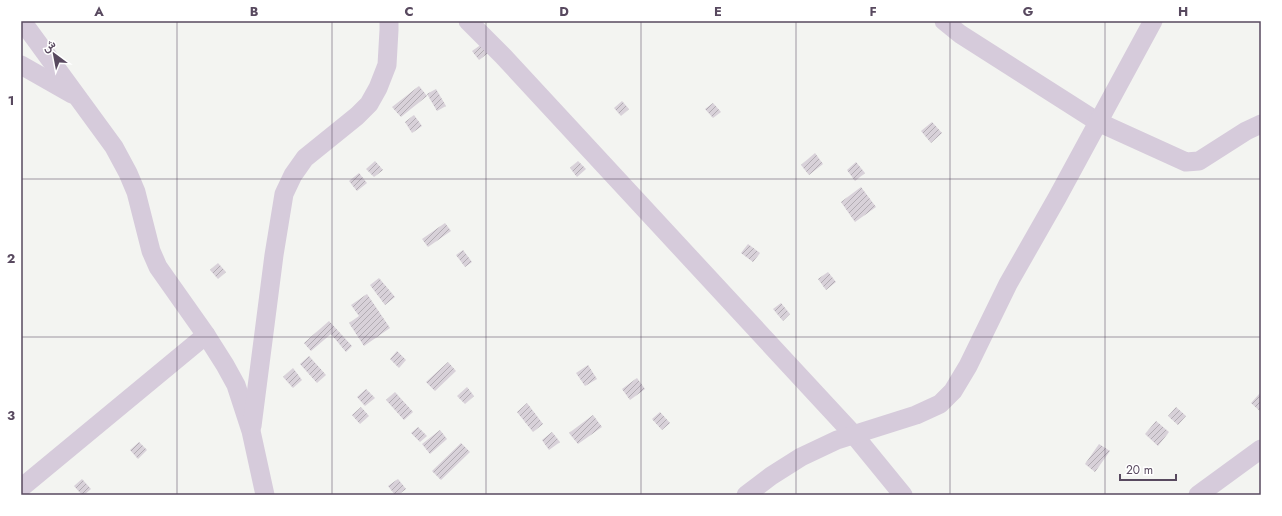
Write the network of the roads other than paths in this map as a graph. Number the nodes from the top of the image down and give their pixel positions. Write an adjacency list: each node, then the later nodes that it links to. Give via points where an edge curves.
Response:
1 (22, 21): 7 (street)
2 (468, 21): 12 (street)
3 (944, 21): 8 (street, via 960,34)
4 (1153, 21): 8 (street)
5 (390, 24): 11 (street, via 387,66 369,104 304,158 284,194)
6 (21, 65): 7 (street)
7 (76, 96): 10 (street, via 114,147 128,173 158,267)
8 (1098, 122): 9 (street, via 1186,162 1199,161); 12 (street, via 1008,284 953,391 940,404 916,415)
9 (1261, 124)
10 (206, 336): 11 (street, via 236,385); 14 (street)
11 (251, 431): 15 (street)
12 (854, 435): 16 (street, via 801,457); 17 (street)
13 (1261, 449): 18 (street)
14 (21, 488)
15 (264, 494)
16 (746, 495)
17 (903, 495)
18 (1198, 495)

